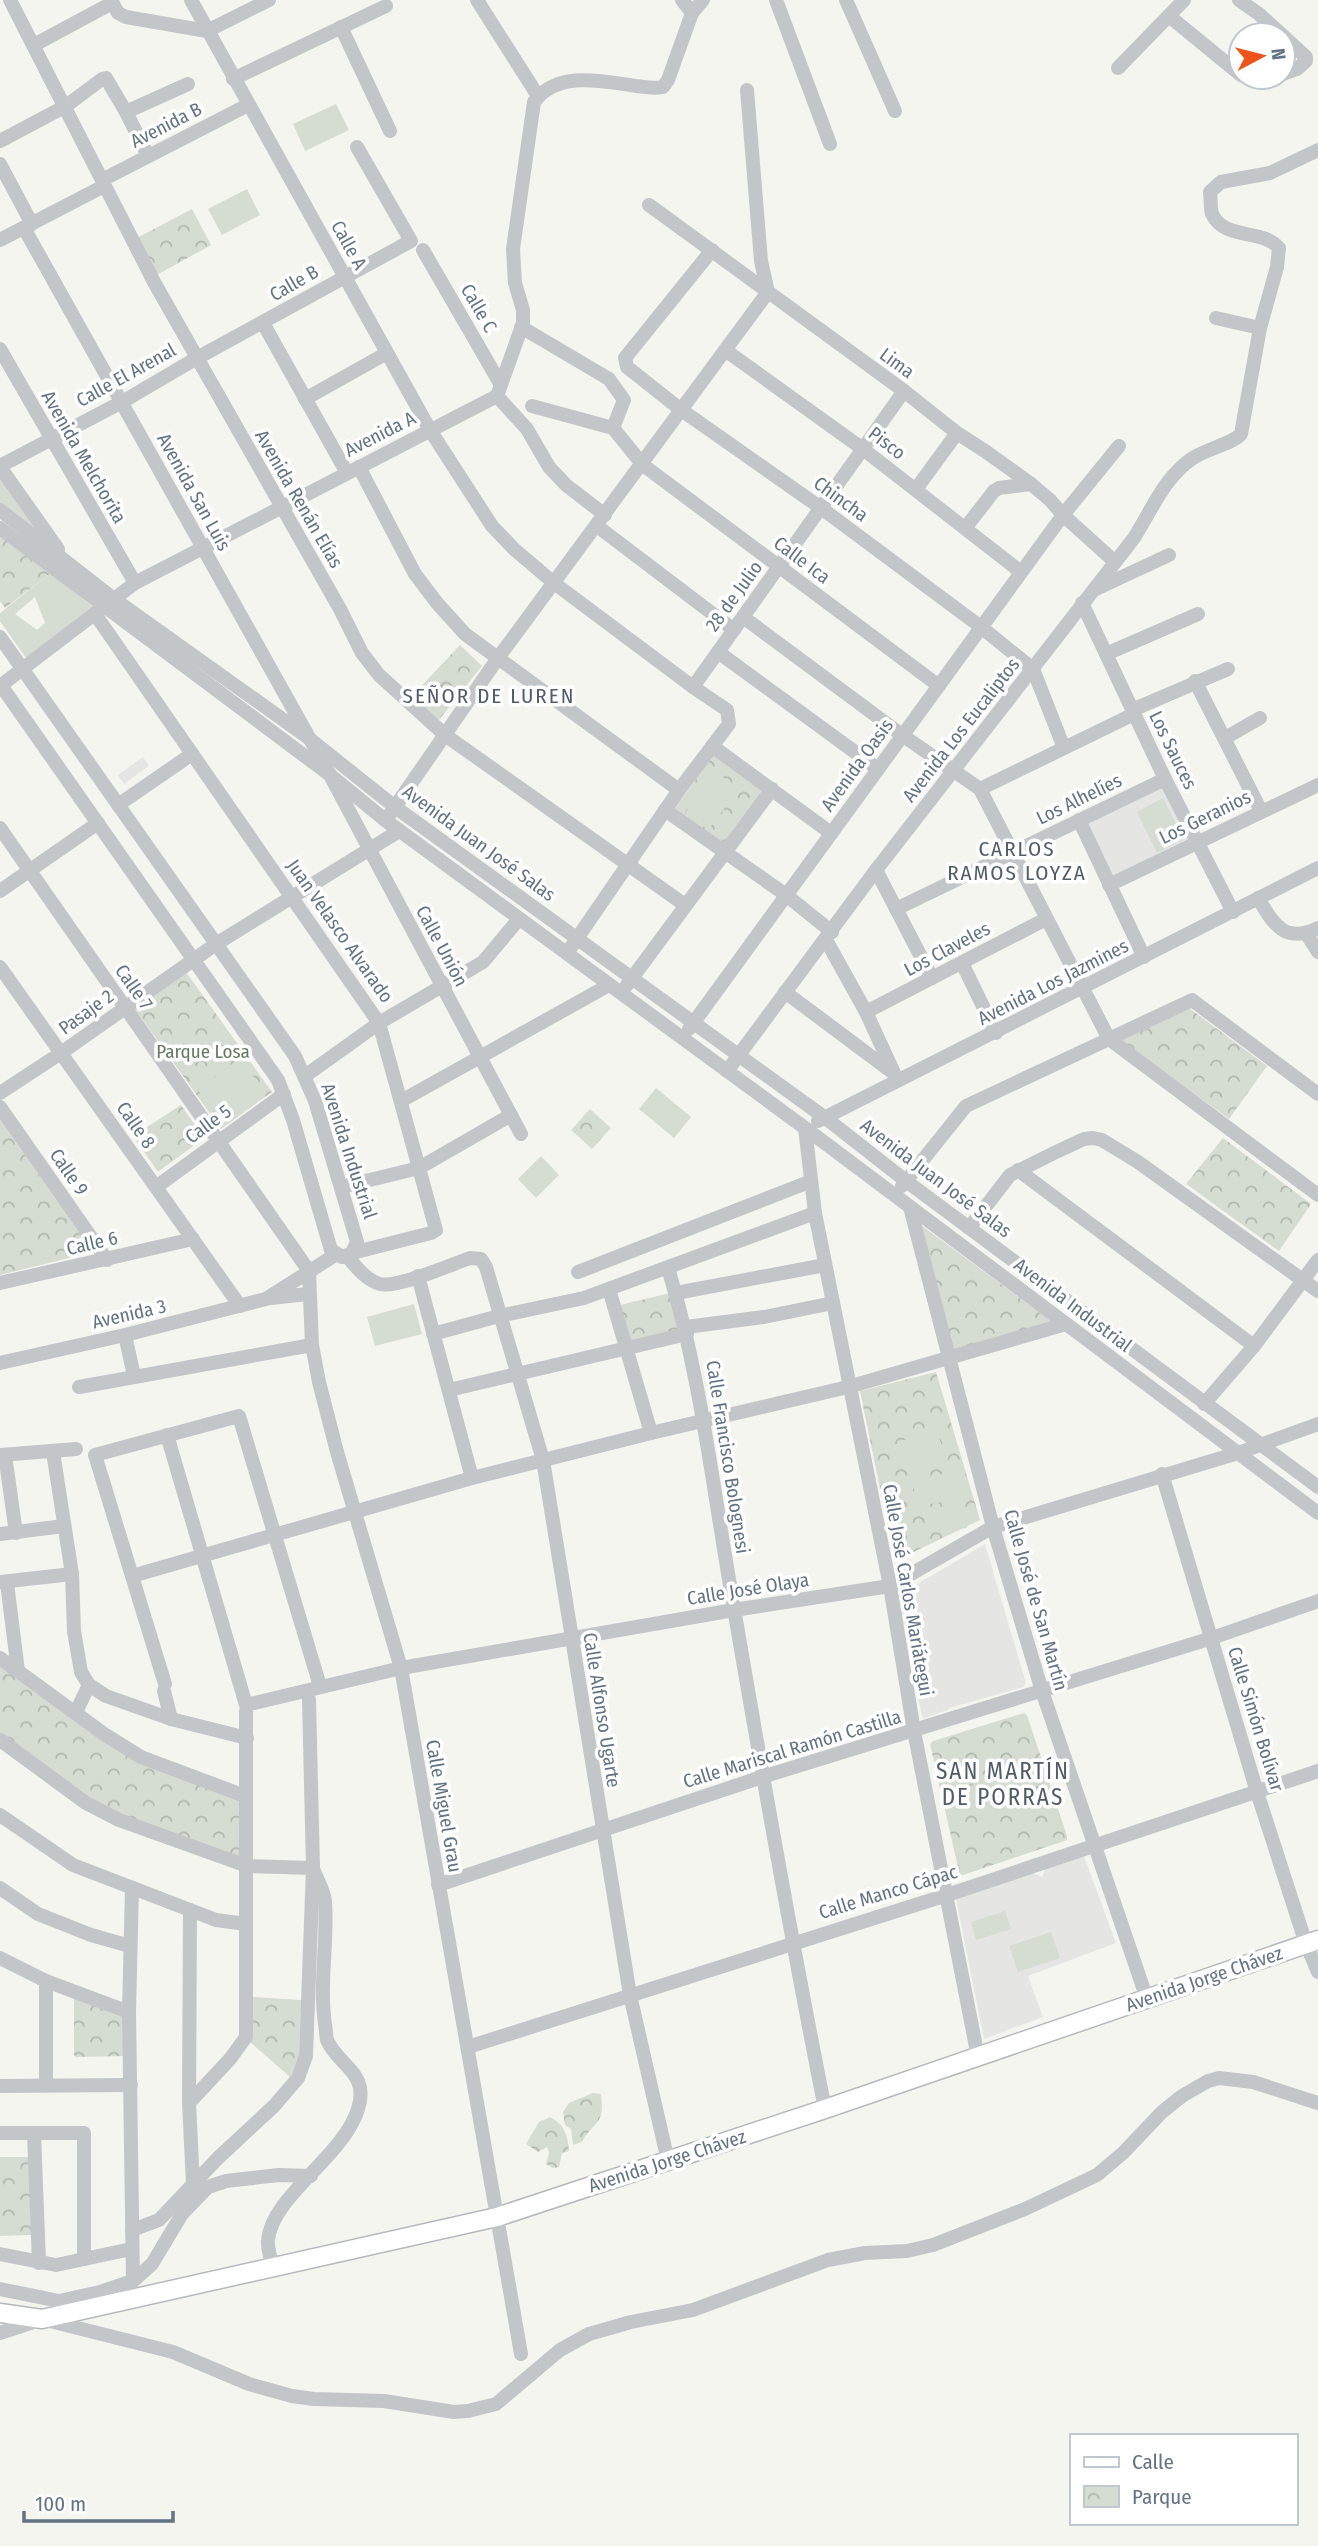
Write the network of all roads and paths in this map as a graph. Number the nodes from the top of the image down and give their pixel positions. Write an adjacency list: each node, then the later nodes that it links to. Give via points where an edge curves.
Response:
1 (8, 0): 12 (street); 19 (street, Avenida Renán Elías)
2 (191, 0): 18 (street, Calle A)
3 (269, 0): 18 (street)
4 (477, 0): 27 (street)
5 (682, 0): 14 (street)
6 (703, 0): 14 (street)
7 (776, 0): 34 (street)
8 (846, 0): 30 (street)
9 (1184, 0): 15 (street)
10 (1239, 0): 16 (street)
11 (111, 1): 18 (street, via 126,17); 19 (street)
12 (0, 3)
13 (386, 6): 17 (street)
14 (691, 13): 27 (street, via 663,87 571,80)
15 (1169, 16): 21 (street); 22 (street)
16 (1268, 21)
17 (341, 27): 24 (street); 32 (street)
18 (207, 31): 24 (street, Calle A)
19 (34, 45): 29 (street, Avenida Renán Elías)
20 (1297, 49): 23 (street, via 1306,57)
21 (1227, 64)
22 (1118, 68)
23 (1297, 69)
24 (233, 79): 28 (street, Calle A)
25 (188, 85): 31 (street)
26 (747, 90): 46 (street, via 761,261)
27 (538, 96): 49 (street, via 532,108 513,249 515,283 523,310)
28 (248, 105): 37 (street, Avenida B); 45 (street, Calle A)
29 (66, 106): 31 (street, via 106,78); 33 (street); 39 (street, Avenida Renán Elías)
30 (895, 111)
31 (126, 113): 37 (street)
32 (390, 131)
33 (0, 141)
34 (831, 144)
35 (358, 147): 45 (street, Calle B, via 411,241)
36 (1318, 150): 50 (street, via 1270,173 1222,182 1210,192 1212,214 1227,230 1272,240 1279,248)
37 (148, 156): 39 (street, Avenida B)
38 (0, 164): 41 (street, Avenida San Luis)
39 (103, 183): 41 (street, Avenida B); 54 (street, Avenida Renán Elías)
40 (649, 205): 44 (street, Lima)
41 (28, 226): 42 (street, Avenida B); 58 (street, Avenida San Luis)
42 (0, 240)
43 (423, 250): 55 (street, Calle C)
44 (712, 250): 46 (street, Lima); 60 (street, Chincha, via 625,358 625,363)
45 (344, 276): 48 (street, Calle B); 53 (street, Calle A)
46 (768, 292): 52 (street); 56 (street, Lima)
47 (1216, 318): 50 (street)
48 (263, 323): 54 (street, Calle B); 57 (street)
49 (521, 327): 55 (street); 61 (street, via 609,379 624,400)
50 (1260, 328): 82 (street, Avenida Los Eucaliptos, via 1241,434 1190,459 1166,485 1134,538)
51 (0, 349): 64 (street, Avenida Melchorita)
52 (725, 350): 60 (street); 66 (street, Pisco)
53 (387, 353): 57 (street); 62 (street, Calle A)
54 (197, 358): 58 (street, Calle El Arenal); 72 (street, Avenida Renán Elías)
55 (499, 390): 62 (street, Avenida A); 76 (street, Calle C, via 549,467)
56 (904, 391): 63 (street, Lima); 66 (street, 28 de Julio)
57 (305, 398): 69 (street)
58 (122, 402): 64 (street, Calle El Arenal); 79 (street, Avenida San Luis)
59 (532, 406): 61 (street)
60 (680, 409): 67 (street); 73 (street, Chincha)
61 (613, 428): 67 (street, Calle Ica)
62 (430, 430): 69 (street, Avenida A); 86 (street, Calle A, via 492,526)
63 (957, 433): 70 (street, Lima); 71 (street)
64 (50, 438): 68 (street, Calle El Arenal); 85 (street, Avenida Melchorita)
65 (1119, 446): 75 (street, Avenida Oasis)
66 (863, 449): 71 (street, Pisco); 73 (street, 28 de Julio)
67 (643, 464): 76 (street); 83 (street, Calle Ica)
68 (0, 467): 81 (street)
69 (353, 470): 72 (street, Avenida A); 96 (street, via 427,590 465,634)
70 (1031, 484): 75 (street, Lima); 78 (street, via 993,491)
71 (916, 489): 78 (street, Pisco)
72 (280, 507): 79 (street, Avenida A); 107 (street, Avenida Renán Elías, via 362,653 394,690)
73 (821, 508): 83 (street, 28 de Julio); 91 (street, Chincha)
74 (0, 510): 81 (street)
75 (1063, 515): 82 (street, Lima); 84 (street, Avenida Oasis)
76 (601, 521): 86 (street); 92 (street, Calle C)
77 (0, 527): 88 (street)
78 (966, 527): 84 (street, Pisco)
79 (202, 548): 85 (street, Avenida A); 109 (street, Avenida San Luis)
80 (1169, 555): 87 (street)
81 (66, 561): 88 (street)
82 (1114, 561): 87 (street, Avenida Los Eucaliptos)
83 (779, 567): 90 (street, 28 de Julio); 103 (street, Calle Ica)
84 (1021, 572): 91 (street, Avenida Oasis)
85 (135, 583): 88 (street, Avenida A)
86 (554, 583): 96 (street); 104 (street, Calle A)
87 (1087, 597): 95 (street, Los Sauces); 98 (street, Avenida Los Eucaliptos)
88 (105, 606): 97 (street, Avenida A); 100 (street, Avenida Juan José Salas); 113 (street, Juan Velasco Alvarado)
89 (1198, 614): 95 (street)
90 (743, 617): 92 (street, 28 de Julio); 108 (street)
91 (981, 627): 98 (street, Chincha); 103 (street, Avenida Oasis)
92 (734, 630): 94 (street, 28 de Julio)
93 (0, 637): 97 (street, Avenida Industrial)
94 (718, 652): 104 (street, 28 de Julio); 114 (street)
95 (1106, 654): 105 (street, Los Sauces)
96 (498, 658): 107 (street); 121 (street)
97 (23, 669): 102 (street, Avenida A); 122 (street, Avenida Industrial)
98 (1033, 669): 112 (street); 115 (street, Avenida Los Eucaliptos)
99 (1228, 669): 101 (street)
100 (204, 671): 109 (street, Avenida Juan José Salas); 116 (street, Avenida Juan José Salas)
101 (1195, 681): 105 (street); 110 (street)
102 (0, 685): 128 (street)
103 (939, 686): 108 (street, Avenida Oasis)
104 (693, 687): 111 (street, Calle A, via 727,710 729,724)
105 (1133, 712): 112 (street); 117 (street, Los Sauces)
106 (1261, 718): 110 (street)
107 (445, 735): 123 (street); 136 (street, Avenida Renán Elías)
108 (902, 735): 114 (street, Avenida Oasis); 115 (street)
109 (306, 736): 116 (street, Avenida San Luis); 123 (street, Avenida Juan José Salas)
110 (1225, 738): 125 (street)
111 (712, 746): 119 (street); 121 (street, Calle A)
112 (1064, 748): 120 (street)
113 (192, 754): 122 (street); 143 (street, Juan Velasco Alvarado)
114 (878, 769): 131 (street, Avenida Oasis)
115 (954, 771): 120 (street); 139 (street, Avenida Los Eucaliptos)
116 (330, 775): 126 (street, Avenida Juan José Salas); 133 (street, Calle Unión)
117 (1165, 779): 127 (street, Los Alhelíes); 132 (street, Los Sauces)
118 (1318, 785): 125 (street, Los Geranios)
119 (772, 789): 131 (street); 135 (street)
120 (980, 789): 134 (street)
121 (679, 790): 124 (street, Calle A)
122 (118, 805): 153 (street, Avenida Industrial)
123 (395, 807): 126 (street); 152 (street, Avenida Juan José Salas)
124 (665, 810): 135 (street); 136 (street, Calle A)
125 (1261, 811): 132 (street, Los Geranios)
126 (385, 820): 130 (street, Avenida Juan José Salas)
127 (1079, 820): 134 (street, Los Alhelíes); 140 (street)
128 (98, 824): 138 (street); 157 (street)
129 (0, 828): 138 (street, Calle 7)
130 (399, 831): 133 (street, Pasaje 2); 148 (street, Avenida Juan José Salas)
131 (831, 833): 142 (street, Avenida Oasis)
132 (1197, 842): 140 (street, Los Geranios); 147 (street, Los Sauces)
133 (370, 851): 143 (street, Pasaje 2); 162 (street, Calle Unión)
134 (1013, 852): 146 (street, Los Alhelíes); 149 (street)
135 (725, 853): 142 (street); 145 (street)
136 (627, 865): 145 (street, Avenida Renán Elías); 152 (street, Calle A)
137 (1318, 868): 144 (street, Avenida Los Jazmines)
138 (30, 870): 141 (street); 166 (street, Calle 7)
139 (876, 870): 146 (street); 151 (street, Avenida Los Eucaliptos)
140 (1110, 885): 156 (street)
141 (0, 891)
142 (786, 895): 151 (street); 169 (street, Avenida Oasis)
143 (293, 896): 153 (street, Pasaje 2); 168 (street, Juan Velasco Alvarado)
144 (1258, 898): 147 (street, Avenida Los Jazmines); 150 (street, via 1284,931 1299,935)
145 (685, 905): 160 (street)
146 (896, 909): 161 (street)
147 (1233, 912): 156 (street, Avenida Los Jazmines)
148 (519, 919): 155 (street, Avenida Juan José Salas); 162 (street, via 483,962)
149 (1046, 919): 158 (street, Los Claveles); 163 (street)
150 (1312, 931): 154 (street)
151 (829, 936): 165 (street, Avenida Los Eucaliptos); 167 (street)
152 (577, 939): 155 (street, Calle A); 160 (street, Avenida Juan José Salas)
153 (216, 944): 157 (street, Pasaje 2); 177 (street, Avenida Industrial)
154 (1318, 952)
155 (567, 954): 164 (street, Avenida Juan José Salas)
156 (1144, 957): 163 (street, Avenida Los Jazmines)
157 (194, 960): 166 (street, Pasaje 2); 180 (street)
158 (962, 963): 161 (street, Los Claveles); 170 (street)
159 (0, 967): 173 (street, Calle 8)
160 (632, 978): 164 (street); 169 (street, Avenida Juan José Salas)
161 (932, 978): 167 (street, Los Claveles)
162 (441, 987): 168 (street); 175 (street, Calle Unión)
163 (1082, 987): 170 (street, Avenida Los Jazmines); 172 (street)
164 (615, 989): 171 (street, Avenida Juan José Salas); 175 (street)
165 (785, 992): 174 (street, Avenida Los Eucaliptos); 178 (street)
166 (125, 1007): 173 (street, Pasaje 2); 188 (street, Calle 7)
167 (866, 1012): 178 (street)
168 (379, 1023): 177 (street); 182 (street, Juan Velasco Alvarado)
169 (694, 1023): 171 (street, Avenida Oasis); 174 (street, Avenida Juan José Salas)
170 (996, 1033): 178 (street, Avenida Los Jazmines)
171 (682, 1038): 176 (street, Avenida Juan José Salas)
172 (1109, 1039): 181 (street, via 1192,1000); 191 (street, via 966,1106); 196 (street)
173 (61, 1054): 179 (street, Pasaje 2); 193 (street, Calle 8)
174 (738, 1055): 176 (street, Avenida Los Eucaliptos); 185 (street, Avenida Juan José Salas)
175 (480, 1058): 182 (street); 184 (street, Calle Unión)
176 (727, 1071): 186 (street, Avenida Juan José Salas)
177 (305, 1076): 194 (street, Avenida Industrial)
178 (898, 1076): 185 (street, Avenida Los Jazmines)
179 (0, 1093)
180 (284, 1094): 188 (street, Calle 5); 201 (street, via 331,1250)
181 (1318, 1094)
182 (401, 1101): 189 (street, Juan Velasco Alvarado)
183 (0, 1107): 202 (street, Calle 9)
184 (511, 1115): 187 (street, Calle Unión); 189 (street)
185 (824, 1117): 186 (street, Avenida Los Jazmines); 191 (street, Avenida Juan José Salas)
186 (805, 1128): 192 (street, Calle José Carlos Mariátegui); 195 (street, Avenida Industrial)
187 (521, 1134)
188 (218, 1141): 193 (street, Calle 5); 206 (street, Calle 7)
189 (419, 1168): 194 (street); 201 (street, Juan Velasco Alvarado, via 436,1230)
190 (1018, 1170): 199 (street); 209 (street, via 1084,1139 1102,1140); 225 (street)
191 (906, 1181): 195 (street); 199 (street, Avenida Juan José Salas)
192 (809, 1182): 198 (street, Calle José Carlos Mariátegui); 207 (street)
193 (156, 1186): 200 (street, Calle 8)
194 (341, 1187): 201 (street, Avenida Industrial, via 356,1242)
195 (893, 1195): 197 (street, Avenida Industrial)
196 (1318, 1195)
197 (910, 1207): 219 (street, Avenida Industrial); 226 (street, Calle José de San Martín)
198 (815, 1213): 204 (street, Calle José Carlos Mariátegui); 205 (street)
199 (970, 1228): 233 (street, Avenida Juan José Salas)
200 (193, 1239): 202 (street, Calle 6); 217 (street, Calle 8)
201 (345, 1254): 206 (street, Avenida 3); 208 (street, via 381,1284)
202 (107, 1260): 210 (street, Calle 6)
203 (1318, 1260): 209 (street)
204 (825, 1265): 213 (street); 216 (street, Calle José Carlos Mariátegui)
205 (668, 1268): 211 (street); 213 (street, Calle Francisco Bolognesi)
206 (309, 1271): 214 (street, Calle Miguel Grau); 215 (street, Avenida 3)
207 (578, 1272)
208 (418, 1276): 218 (street, Calle Alfonso Ugarte, via 470,1258 481,1259); 221 (street)
209 (1303, 1279): 212 (street); 225 (street)
210 (0, 1283)
211 (610, 1289): 218 (street); 224 (street)
212 (1318, 1290)
213 (676, 1293): 220 (street, Calle Francisco Bolognesi)
214 (309, 1294): 215 (street, Avenida 3); 223 (street, Calle Miguel Grau)
215 (266, 1299): 217 (street, Avenida 3)
216 (833, 1303): 220 (street); 231 (street, Calle José Carlos Mariátegui)
217 (240, 1306): 222 (street, Avenida 3)
218 (499, 1316): 221 (street); 228 (street, Calle Alfonso Ugarte)
219 (1066, 1324): 226 (street); 241 (street, Avenida Industrial)
220 (687, 1331): 224 (street); 234 (street, Calle Francisco Bolognesi)
221 (433, 1334): 232 (street)
222 (125, 1335): 227 (street, Avenida 3); 229 (street)
223 (312, 1345): 229 (street); 247 (street, Calle Miguel Grau)
224 (628, 1346): 228 (street); 236 (street)
225 (1254, 1346): 233 (street)
226 (948, 1360): 231 (street); 250 (street, Calle José de San Martín)
227 (0, 1363)
228 (518, 1373): 232 (street); 243 (street, Calle Alfonso Ugarte)
229 (134, 1376): 230 (street)
230 (79, 1387)
231 (848, 1387): 234 (street); 258 (street, Calle José Carlos Mariátegui)
232 (449, 1390): 245 (street)
233 (1204, 1404): 238 (street, Avenida Juan José Salas)
234 (705, 1422): 236 (street); 260 (street, Calle Francisco Bolognesi)
235 (1318, 1424): 238 (street, Calle José Olaya)
236 (651, 1433): 243 (street)
237 (167, 1435): 253 (street, via 239,1416); 254 (street); 256 (street, via 95,1455)
238 (1261, 1445): 241 (street, Calle José Olaya); 246 (street, Avenida Juan José Salas)
239 (76, 1449): 240 (street)
240 (53, 1452): 242 (street); 249 (street)
241 (1238, 1453): 244 (street, Calle José Olaya); 248 (street, Avenida Industrial)
242 (3, 1455): 251 (street)
243 (543, 1460): 245 (street); 261 (street, Calle Alfonso Ugarte)
244 (1162, 1474): 250 (street, Calle José Olaya); 262 (street, Calle Simón Bolívar)
245 (472, 1478): 247 (street)
246 (1318, 1488)
247 (355, 1510): 253 (street); 264 (street, Calle Miguel Grau)
248 (1318, 1513)
249 (64, 1526): 251 (street); 255 (street)
250 (993, 1527): 258 (street, Calle José Olaya); 268 (street, Calle José de San Martín)
251 (16, 1533): 252 (street)
252 (0, 1534)
253 (274, 1534): 254 (street); 267 (street)
254 (203, 1555): 256 (street); 270 (street)
255 (72, 1574): 257 (street); 266 (street, via 81,1672)
256 (132, 1576): 272 (street)
257 (4, 1582): 265 (street)
258 (890, 1586): 260 (street, Calle José Olaya); 273 (street, Calle José Carlos Mariátegui)
259 (1318, 1601): 262 (street, Calle Mariscal Ramón Castilla)
260 (734, 1610): 261 (street, Calle José Olaya); 277 (street, Calle Francisco Bolognesi)
261 (571, 1638): 264 (street, Calle José Olaya); 281 (street, Calle Alfonso Ugarte)
262 (1212, 1638): 268 (street, Calle Mariscal Ramón Castilla); 278 (street, Calle Simón Bolívar)
263 (0, 1658): 265 (street)
264 (401, 1668): 267 (street, Calle José Olaya); 285 (street, Calle Miguel Grau)
265 (18, 1671): 271 (street)
266 (89, 1685): 271 (street); 272 (street)
267 (320, 1686): 270 (street, Calle José Olaya)
268 (1042, 1691): 273 (street, Calle Mariscal Ramón Castilla); 282 (street, Calle José de San Martín)
269 (309, 1699): 284 (street)
270 (246, 1708): 274 (street)
271 (76, 1712): 279 (street, via 141,1758)
272 (171, 1720): 274 (street)
273 (914, 1731): 277 (street, Calle Mariscal Ramón Castilla); 288 (street, Calle José Carlos Mariátegui)
274 (247, 1738): 279 (street)
275 (0, 1740): 283 (street, via 86,1803 119,1820)
276 (1318, 1771): 278 (street, Calle Manco Cápac)
277 (762, 1777): 281 (street, Calle Mariscal Ramón Castilla); 292 (street, Calle Francisco Bolognesi)
278 (1257, 1792): 282 (street, Calle Manco Cápac); 291 (street, Calle Simón Bolívar)
279 (245, 1796): 283 (street)
280 (0, 1815): 287 (street, via 73,1864)
281 (602, 1829): 285 (street, Calle Mariscal Ramón Castilla); 297 (street, Calle Alfonso Ugarte)
282 (1093, 1845): 288 (street, Calle Manco Cápac); 298 (street, Calle José de San Martín)
283 (247, 1866): 284 (street); 290 (street)
284 (313, 1868): 313 (street, via 325,1898 321,2000 327,2040 351,2068 361,2100 348,2132); 314 (street, via 306,2056 298,2078)
285 (438, 1885): 300 (street, Calle Miguel Grau)
286 (0, 1888): 293 (street, via 38,1914)
287 (132, 1888): 289 (street); 293 (street)
288 (947, 1895): 292 (street, Calle Manco Cápac); 301 (street, Calle José Carlos Mariátegui)
289 (190, 1910): 290 (street); 302 (street)
290 (246, 1924): 306 (street, via 246,2037)
291 (1312, 1942): 295 (street, Calle Simón Bolívar); 298 (main road, Avenida Jorge Chávez)
292 (792, 1943): 297 (street, Calle Manco Cápac); 309 (street, Calle Francisco Bolognesi)
293 (130, 1946): 299 (street)
294 (0, 1958): 296 (street)
295 (1318, 1972)
296 (46, 1981): 299 (street); 303 (street)
297 (630, 1995): 300 (street, Calle Manco Cápac); 312 (street, Calle Alfonso Ugarte)
298 (1147, 1999): 301 (main road, Avenida Jorge Chávez)
299 (130, 2012): 304 (street)
300 (468, 2047): 315 (street, Calle Miguel Grau)
301 (978, 2057): 309 (main road, Avenida Jorge Chávez)
302 (189, 2076): 306 (street); 307 (street)
303 (46, 2085): 304 (street); 305 (street)
304 (131, 2085): 316 (street)
305 (0, 2086)
306 (206, 2086): 307 (street)
307 (189, 2103): 314 (street)
308 (1318, 2103): 325 (street, via 1253,2082 1208,2081 1161,2112 1097,2175 1025,2209 933,2245 828,2260 693,2310 589,2334 560,2350 496,2404 468,2411 292,2396 249,2384 173,2352)
309 (825, 2109): 312 (main road, Avenida Jorge Chávez)
310 (0, 2133): 311 (street)
311 (34, 2133): 319 (street, via 84,2133); 320 (street)
312 (668, 2161): 315 (main road, Avenida Jorge Chávez)
313 (310, 2176): 321 (street, via 276,2214 268,2240); 322 (street, via 279,2175 208,2187 182,2214 152,2264)
314 (193, 2184): 316 (street, via 159,2220)
315 (497, 2217): 321 (main road, Avenida Jorge Chávez); 327 (street, Calle Miguel Grau)
316 (132, 2230): 317 (street)
317 (131, 2249): 319 (street); 322 (street)
318 (0, 2254): 320 (street)
319 (85, 2259): 320 (street)
320 (39, 2263)
321 (272, 2266): 325 (main road, Avenida Jorge Chávez)
322 (133, 2281): 323 (street, via 60,2301)
323 (0, 2289)
324 (0, 2313): 325 (main road, Avenida Jorge Chávez)
325 (42, 2319): 326 (street)
326 (0, 2333)
327 (521, 2354)

